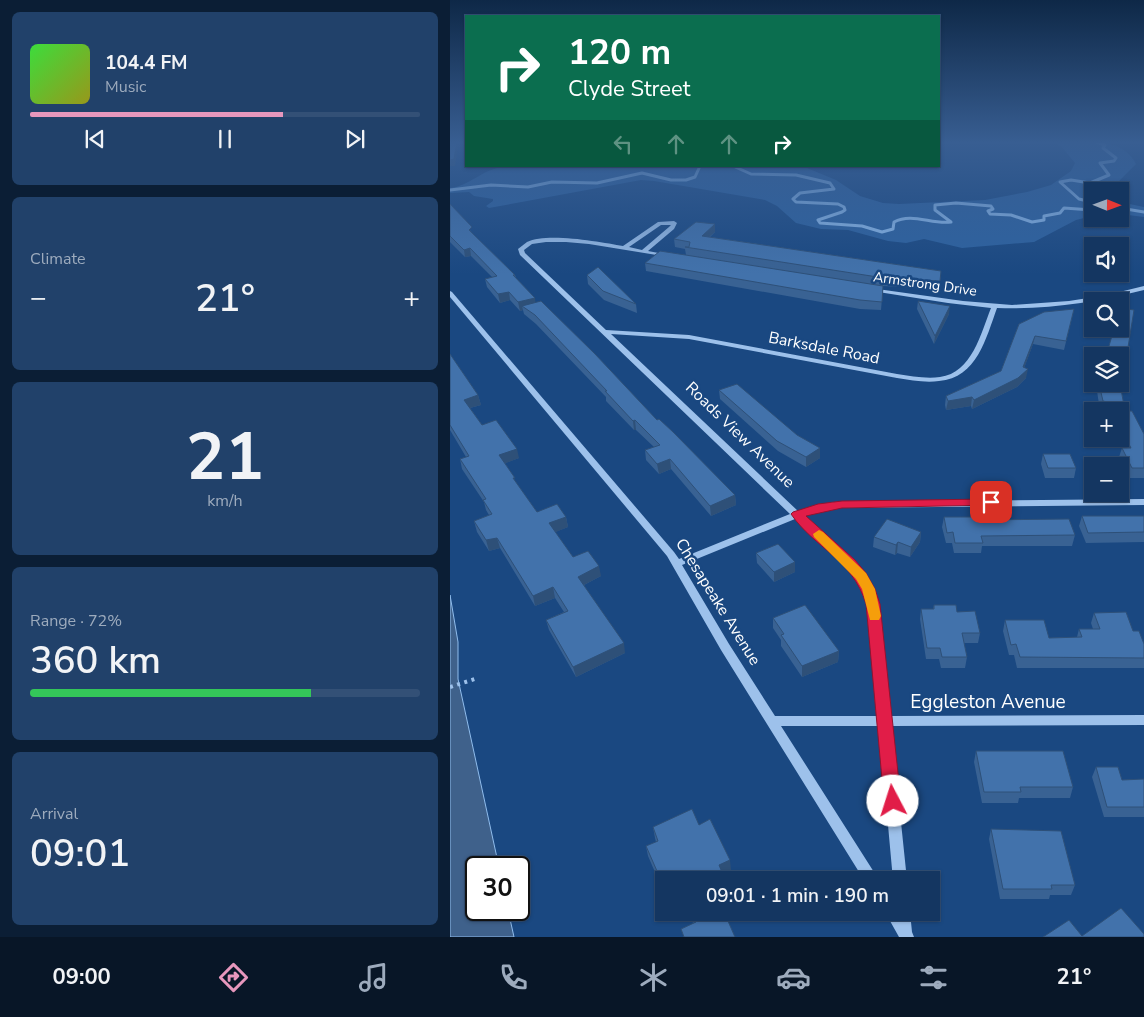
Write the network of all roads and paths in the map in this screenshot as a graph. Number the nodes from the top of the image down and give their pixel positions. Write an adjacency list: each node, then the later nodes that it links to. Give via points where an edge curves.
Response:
1 (624, 249): 2 (street); 2 (street, via 660,223 674,223); 8 (street, Roads View Avenue, via 545,238 524,244 521,249 522,254)
2 (643, 252): 3 (street)
3 (672, 257)
4 (869, 288): 7 (street, Armstrong Drive)
5 (1144, 288): 7 (street, Armstrong Drive, via 1084,302)
6 (450, 293): 11 (street, Chesapeake Avenue)
7 (995, 306): 8 (street, Barksdale Road, via 968,367 951,376 930,380 690,337)
8 (607, 332): 10 (street, Roads View Avenue)
9 (1144, 502): 10 (street, via 842,505)
10 (797, 514): 11 (street); 15 (street, Roads View Avenue, via 850,563 868,589 873,604)
11 (677, 563): 16 (street, Chesapeake Avenue)
12 (478, 678): 13 (path)
13 (450, 687)
14 (1144, 720): 15 (street, Eggleston Avenue)
15 (885, 721): 16 (street, Eggleston Avenue); 18 (street, Roads View Avenue)
16 (773, 722): 17 (street, Chesapeake Avenue)
17 (866, 871)
18 (899, 871)
19 (897, 921): 21 (street)
20 (904, 921): 21 (street)
21 (906, 936)

